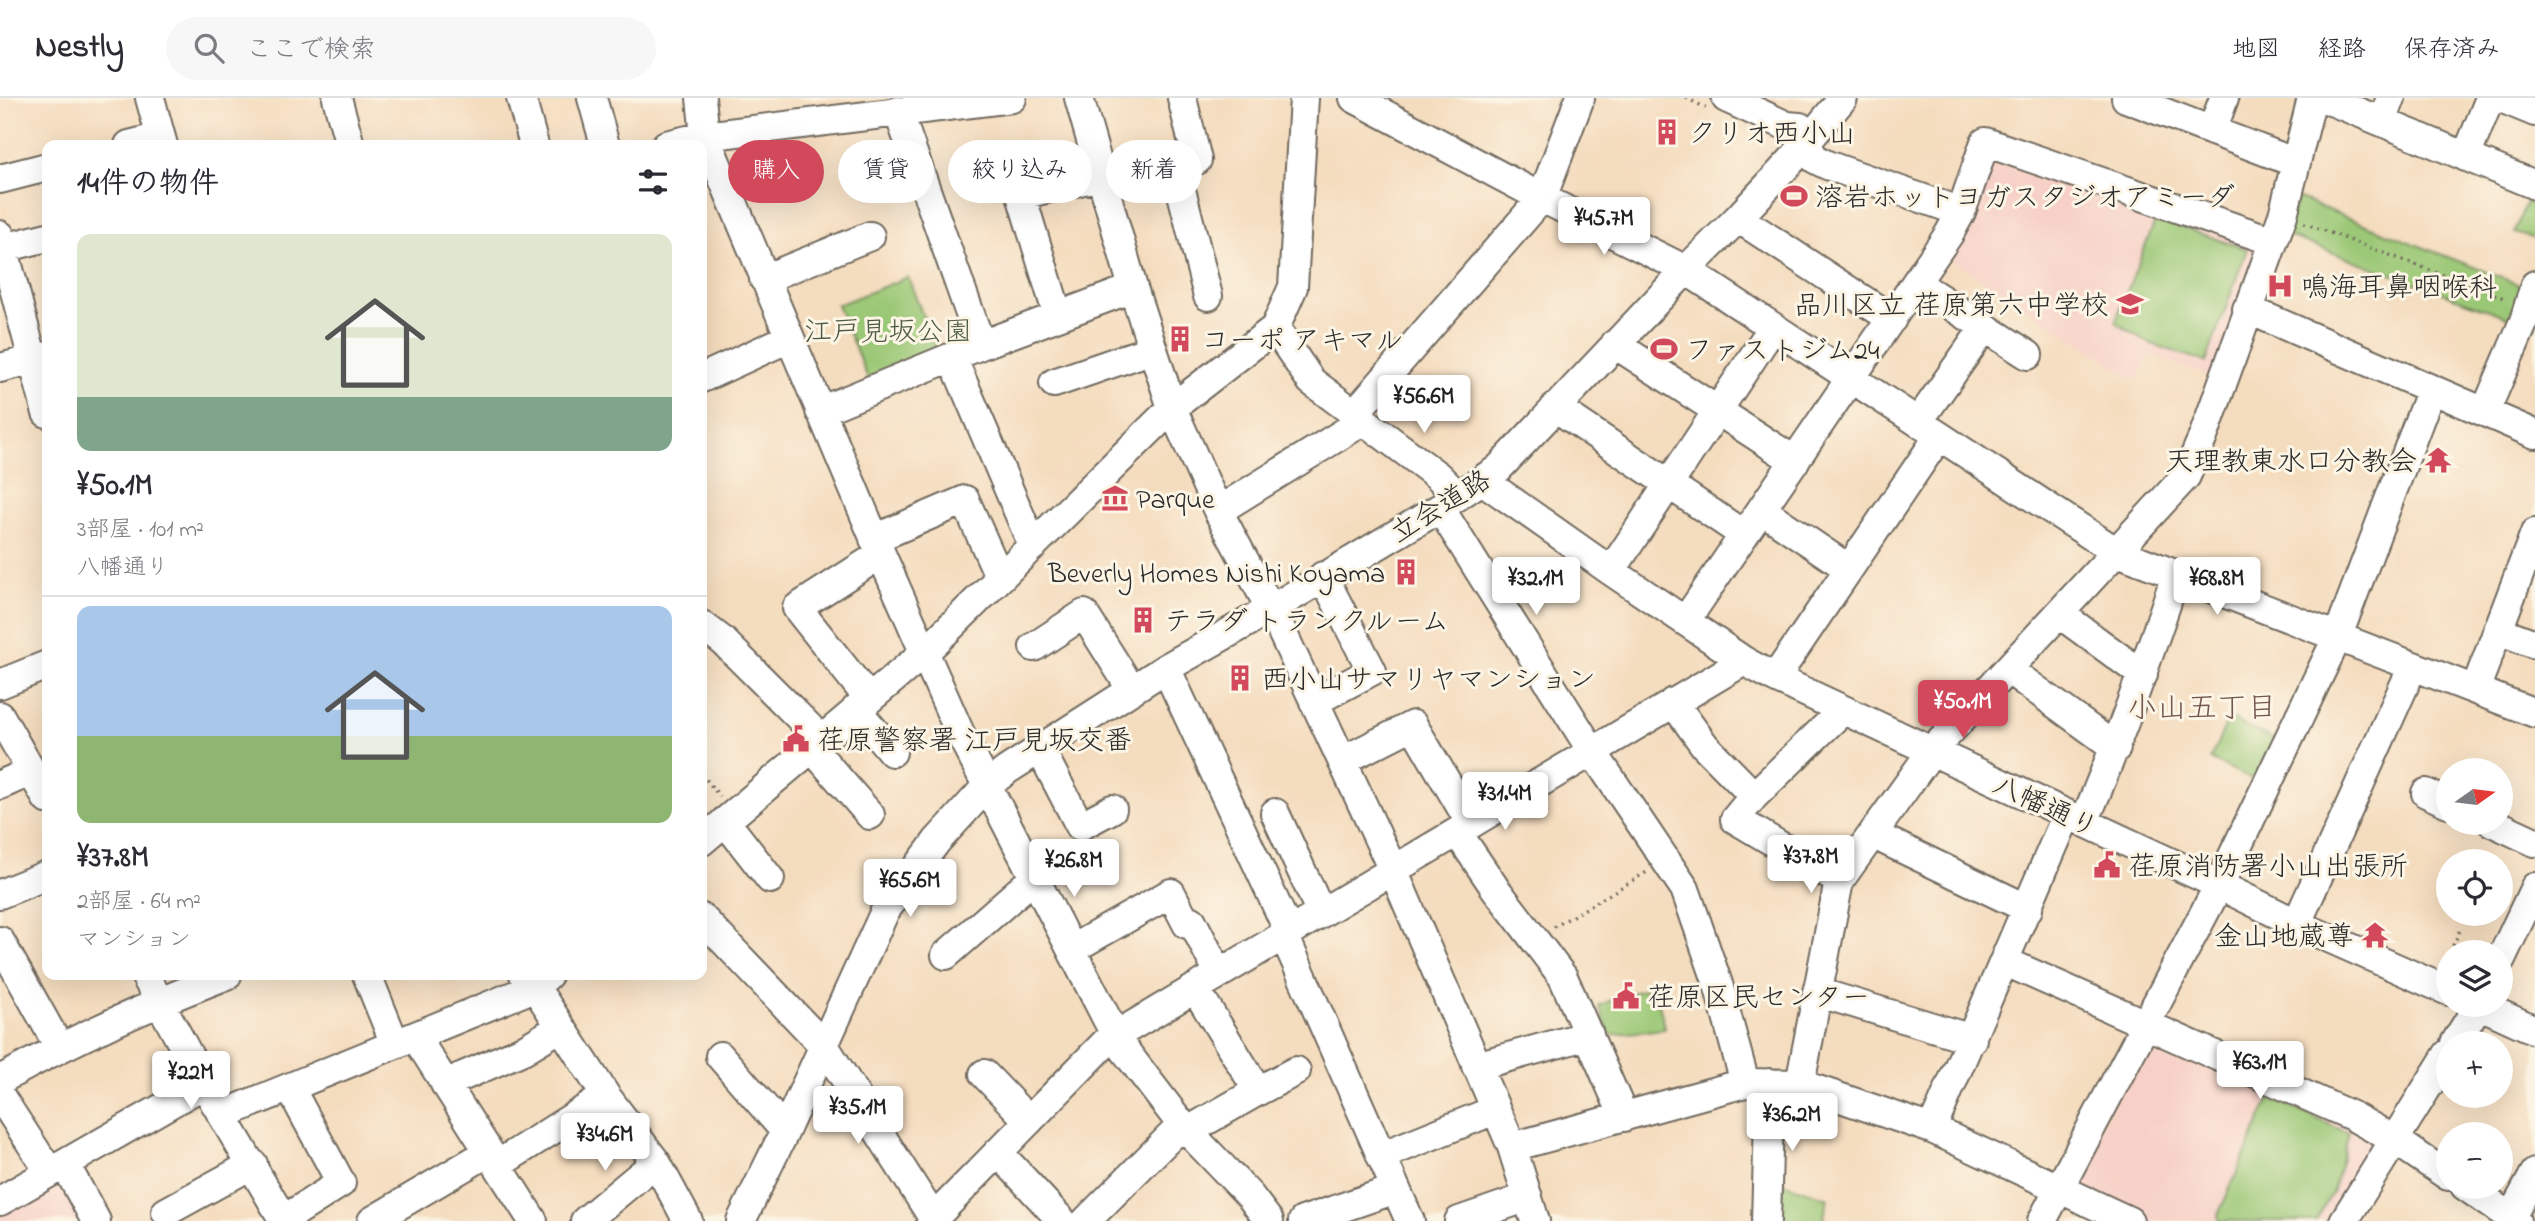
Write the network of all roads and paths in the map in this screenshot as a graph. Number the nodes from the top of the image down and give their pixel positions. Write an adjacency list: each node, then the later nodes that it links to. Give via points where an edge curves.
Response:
1 (150, 98): 28 (street)
2 (337, 98): 29 (street)
3 (521, 98): 30 (street)
4 (593, 98): 31 (street)
5 (701, 98): 27 (street)
6 (1012, 98): 22 (street)
7 (1079, 98): 41 (street)
8 (1182, 98): 34 (street)
9 (1304, 98): 62 (street, via 1293,287)
10 (1354, 98): 43 (street)
11 (1580, 98): 43 (street)
12 (1686, 98): 21 (path)
13 (1762, 98): 26 (street, via 1793,113)
14 (1843, 98): 26 (street, 立会道路)
15 (2126, 98): 25 (street)
16 (2224, 98): 25 (street)
17 (2312, 98): 37 (street)
18 (2325, 98): 23 (street)
19 (2490, 98): 36 (street)
20 (2501, 98): 24 (street)
21 (1718, 104): 26 (street)
22 (880, 108): 27 (street); 65 (street)
23 (2386, 110): 36 (street)
24 (2535, 112)
25 (2212, 131): 37 (street)
26 (1805, 135): 45 (street, via 1815,159 1827,165); 46 (street, 立会道路, via 1792,160)
27 (705, 136): 32 (street); 33 (street)
28 (162, 140)
29 (349, 140)
30 (533, 140)
31 (603, 140)
32 (688, 140)
33 (707, 140)
34 (1192, 140)
35 (707, 141): 52 (street)
36 (2466, 157): 42 (street)
37 (2296, 163): 47 (street)
38 (42, 168): 39 (street)
39 (0, 178)
40 (1106, 179): 41 (street)
41 (1102, 180): 54 (street); 58 (street, via 1021,195)
42 (2535, 185)
43 (1542, 198): 51 (street); 80 (street)
44 (1184, 203): 55 (street)
45 (1961, 212): 47 (street, via 1985,142); 53 (street)
46 (1738, 218): 51 (street, 立会道路); 59 (street)
47 (2278, 228): 56 (path); 57 (street)
48 (870, 236): 52 (street)
49 (42, 238): 50 (street)
50 (2, 242): 69 (street)
51 (1686, 270): 60 (street); 64 (street, 立会道路)
52 (764, 279): 63 (street)
53 (1916, 283): 59 (street); 61 (street)
54 (1133, 288): 58 (street); 66 (street)
55 (1208, 296)
56 (2531, 296): 79 (street)
57 (2247, 309): 74 (street); 93 (street, via 2186,476)
58 (1058, 316): 65 (street)
59 (1892, 319): 72 (street)
60 (1773, 327): 72 (street); 78 (street)
61 (1985, 327): 67 (street); 81 (street)
62 (1275, 328): 76 (street); 80 (street, via 1311,380)
63 (789, 338): 71 (street); 77 (street)
64 (1615, 344): 75 (street, 立会道路); 78 (street)
65 (981, 345): 68 (street)
66 (1153, 349): 73 (street); 76 (street)
67 (2028, 355)
68 (952, 357): 77 (street); 92 (street)
69 (41, 358): 70 (street)
70 (0, 368)
71 (707, 376)
72 (1852, 379): 81 (street); 83 (street)
73 (1054, 383)
74 (2431, 388): 79 (street); 104 (street)
75 (1555, 407): 84 (street, 立会道路, via 1498,469); 85 (street)
76 (1172, 408): 88 (street); 92 (street)
77 (820, 411): 91 (street)
78 (1718, 411): 83 (street); 85 (street)
79 (2485, 412): 82 (street)
80 (1358, 418): 86 (street, via 1438,476); 88 (street)
81 (1929, 429): 93 (street); 94 (street)
82 (2535, 434)
83 (1795, 461): 87 (street)
84 (1482, 480): 86 (street, 立会道路); 95 (street, 八幡通り)
85 (1670, 483): 90 (street); 95 (street)
86 (1449, 502): 97 (street, 立会道路); 127 (street)
87 (1762, 510): 90 (street); 94 (street)
88 (1218, 511): 99 (street)
89 (2535, 533): 103 (street)
90 (1744, 535): 101 (street)
91 (878, 546): 98 (street, via 965,500); 107 (street); 120 (street, via 797,608)
92 (1033, 546): 98 (street)
93 (2115, 551): 96 (street); 100 (street)
94 (1849, 569): 114 (street)
95 (1611, 571): 101 (street, 八幡通り)
96 (2176, 575): 104 (street); 113 (street)
97 (1323, 576): 99 (street, 立会道路); 118 (street, via 1372,671)
98 (1000, 578): 107 (street)
99 (1271, 609): 111 (street, 立会道路); 118 (street)
100 (2060, 614): 112 (street); 113 (street)
101 (1686, 620): 108 (street, 八幡通り)
102 (707, 629): 124 (street)
103 (2498, 630): 105 (street); 117 (street)
104 (2337, 638): 109 (street); 153 (street)
105 (2535, 644)
106 (1034, 647): 116 (street, via 1084,614)
107 (924, 653): 120 (street); 134 (street)
108 (1744, 660): 114 (street, 八幡通り); 119 (street)
109 (2413, 666): 117 (street); 159 (street)
110 (42, 667): 115 (street)
111 (1166, 668): 116 (street, 立会道路); 161 (street)
112 (2009, 670): 125 (street); 129 (street)
113 (2143, 675): 125 (street)
114 (1775, 678): 121 (street, 八幡通り)
115 (0, 684)
116 (1132, 690): 126 (street, 立会道路)
117 (2474, 690): 122 (street)
118 (1314, 702): 130 (street)
119 (1673, 702): 127 (street); 136 (street, via 1705,746)
120 (863, 704): 124 (street); 128 (street)
121 (1842, 711): 129 (street, 八幡通り); 136 (street)
122 (2535, 713)
123 (0, 716): 131 (street)
124 (816, 743): 139 (street); 140 (street)
125 (2116, 748): 141 (street)
126 (1040, 749): 134 (street, 立会道路); 137 (street, via 1080,826)
127 (1592, 751): 142 (street); 147 (street)
128 (892, 752)
129 (1931, 752): 141 (street, 八幡通り); 144 (street)
130 (1342, 761): 142 (street, via 1413,725); 148 (street)
131 (32, 771): 133 (street); 135 (street)
132 (707, 782): 140 (path)
133 (0, 785)
134 (988, 785): 150 (street); 188 (street, 立会道路, via 937,841 885,911)
135 (42, 790)
136 (1754, 796): 152 (street, via 1735,819)
137 (1112, 809)
138 (1275, 813): 157 (street)
139 (870, 815)
140 (729, 817): 145 (street); 151 (street)
141 (2075, 818): 153 (street, 八幡通り); 156 (street)
142 (1464, 828): 148 (street); 162 (street)
143 (2513, 832): 146 (street)
144 (1874, 835): 152 (street); 156 (street)
145 (707, 837)
146 (2535, 842)
147 (1665, 860): 162 (path); 195 (street, via 1685,889)
148 (1393, 870): 157 (street); 190 (street)
149 (42, 877): 155 (street)
150 (1035, 877): 166 (street); 167 (street)
151 (770, 879)
152 (1839, 881): 177 (street)
153 (2219, 885): 159 (street, 八幡通り); 180 (street)
154 (2535, 887): 164 (street)
155 (0, 894)
156 (2028, 909): 168 (street)
157 (1321, 913): 161 (street)
158 (707, 923): 188 (street)
159 (2297, 923): 175 (street, 八幡通り)
160 (2460, 930): 163 (path)
161 (1286, 934): 169 (street); 213 (street)
162 (1534, 939): 183 (street, via 1563,977)
163 (2455, 940)
164 (2510, 940)
165 (0, 941): 187 (street)
166 (1072, 949): 169 (street, via 1171,893 1187,924 1192,921); 184 (street)
167 (946, 955)
168 (2006, 962): 180 (street); 186 (street)
169 (1219, 974): 176 (street)
170 (148, 980): 178 (street)
171 (215, 980): 178 (street)
172 (370, 980): 185 (street)
173 (533, 980): 185 (street)
174 (536, 980): 181 (street)
175 (2436, 986)
176 (1195, 988): 184 (street); 200 (street)
177 (1817, 992): 186 (street); 198 (street)
178 (159, 1001): 187 (street); 196 (street)
179 (2506, 1017): 182 (street)
180 (2145, 1023): 210 (street, via 2352,1116); 221 (street)
181 (561, 1027): 197 (street, via 523,1050); 202 (street)
182 (2535, 1030)
183 (1589, 1035): 190 (street); 205 (street)
184 (1115, 1036): 206 (street); 207 (street)
185 (405, 1040): 197 (street); 199 (street)
186 (1972, 1040): 208 (street)
187 (59, 1047): 194 (street)
188 (825, 1047): 209 (street, 立会道路); 229 (street)
189 (720, 1056): 209 (street)
190 (1476, 1066): 203 (street)
191 (1296, 1071): 200 (street)
192 (2436, 1073): 210 (street)
193 (984, 1074): 206 (street)
194 (0, 1080)
195 (1757, 1083): 198 (street); 205 (street); 241 (street)
196 (204, 1084): 204 (street); 217 (street)
197 (445, 1084): 214 (street)
198 (1800, 1084): 208 (street)
199 (290, 1088): 204 (street); 228 (street, via 341,1183)
200 (1258, 1091): 207 (street)
201 (0, 1096): 217 (street)
202 (606, 1096): 214 (street); 215 (street)
203 (1495, 1110): 211 (street); 213 (street)
204 (222, 1115): 216 (street)
205 (1624, 1118): 211 (street)
206 (1029, 1121): 212 (street)
207 (1185, 1128): 230 (street, via 1250,1196); 237 (street)
208 (1932, 1129): 221 (street)
209 (785, 1131): 226 (street, 立会道路)
210 (2395, 1140): 218 (street); 244 (street)
211 (1512, 1147): 224 (street)
212 (998, 1152): 229 (street); 236 (street)
213 (1381, 1156): 220 (street)
214 (493, 1158): 232 (street); 233 (street)
215 (656, 1162): 234 (street); 235 (street)
216 (253, 1164): 225 (street); 228 (street)
217 (57, 1167): 223 (street); 231 (street)
218 (2436, 1168)
219 (2535, 1173): 227 (street)
220 (1396, 1189): 238 (street); 239 (street)
221 (2059, 1189): 242 (street); 243 (street)
222 (2484, 1199): 227 (street)
223 (0, 1201)
224 (1531, 1209): 240 (street)
225 (166, 1212)
226 (750, 1218)
227 (2514, 1219)
228 (284, 1220)
229 (933, 1220)
230 (1266, 1220)
231 (96, 1221)
232 (372, 1221)
233 (533, 1221)
234 (585, 1221)
235 (688, 1221)
236 (1062, 1221)
237 (1086, 1221)
238 (1303, 1221)
239 (1410, 1221)
240 (1459, 1221)
241 (1766, 1221)
242 (2042, 1221)
243 (2129, 1221)
244 (2344, 1221)

